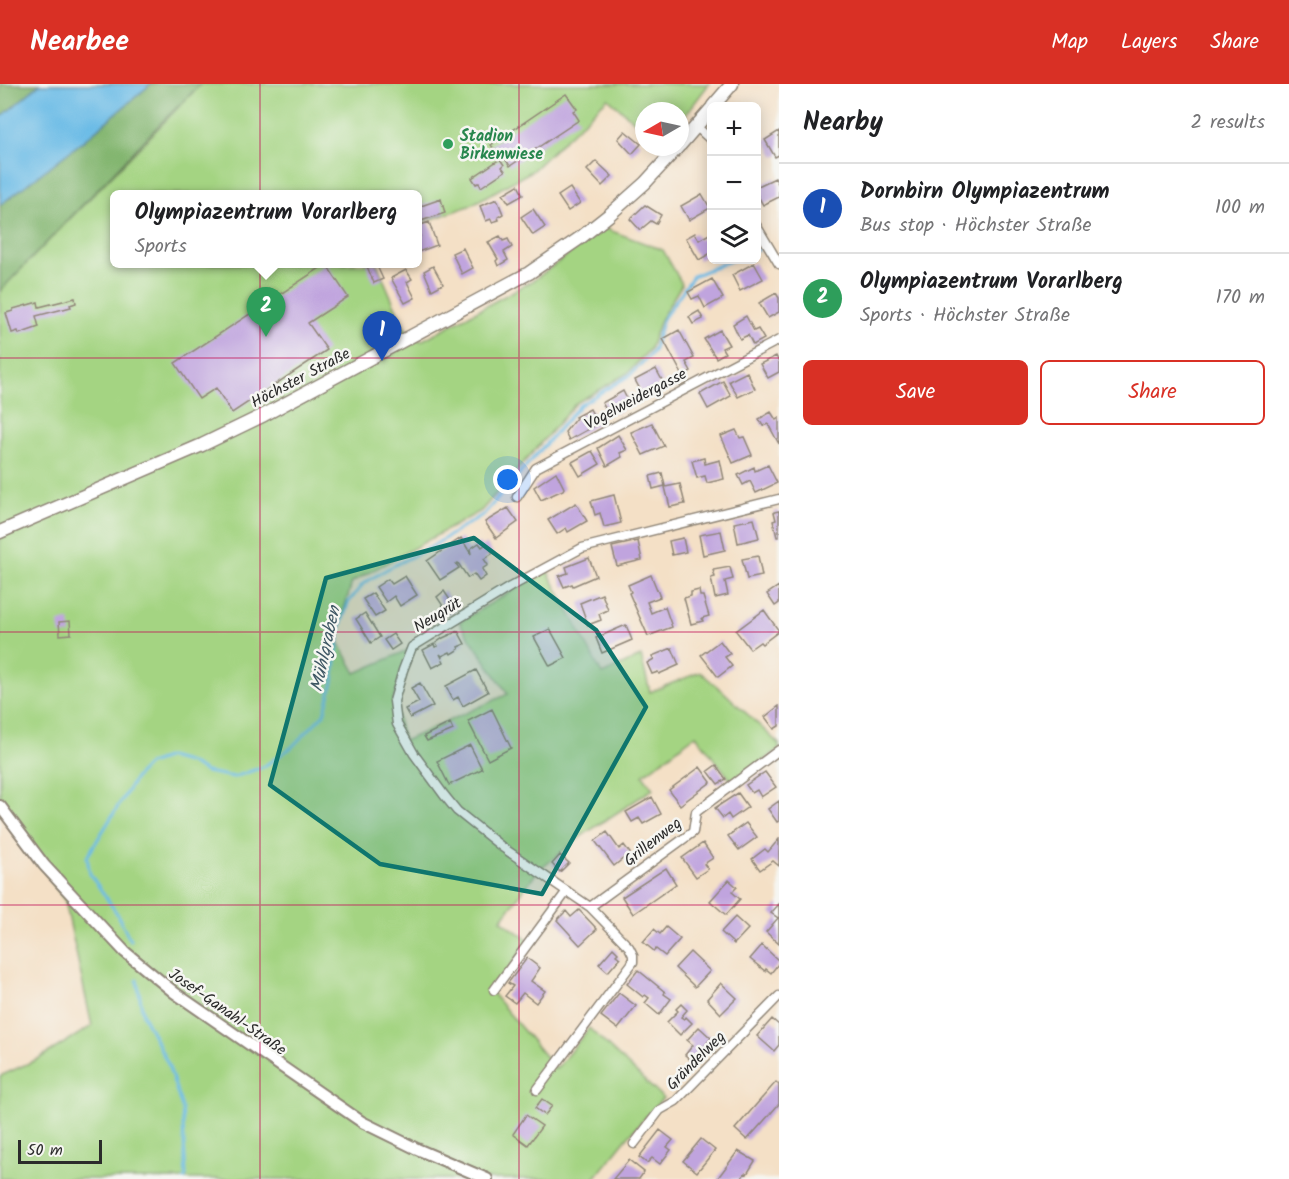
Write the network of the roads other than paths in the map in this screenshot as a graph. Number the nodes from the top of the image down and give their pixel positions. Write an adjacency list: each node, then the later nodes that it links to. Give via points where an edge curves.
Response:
1 (732, 84): 2 (main road, Höchster Straße)
2 (716, 102)
3 (707, 114): 4 (main road, Höchster Straße)
4 (697, 127): 5 (main road, Höchster Straße); 6 (street)
5 (689, 135)
6 (707, 137)
7 (670, 156): 13 (main road, Höchster Straße, via 609,215 529,273 264,415)
8 (761, 233): 9 (street)
9 (779, 264)
10 (779, 340): 11 (street, Vogelweidergasse, via 536,468)
11 (517, 497)
12 (779, 499): 16 (street, Neugrüt, via 582,548 412,647 394,701 397,724 414,754 457,811)
13 (0, 532)
14 (779, 750): 17 (street, Grillenweg, via 696,812 693,832)
15 (0, 806): 22 (street, Josef-Ganahl-Straße, via 44,865 124,952 175,993 362,1122)
16 (567, 891): 17 (street, Neugrüt); 18 (street)
17 (590, 907): 20 (street, Neugrüt, via 629,947 633,962)
18 (494, 990)
19 (779, 996): 21 (street, Grändelweg, via 676,1101 660,1110)
20 (537, 1090)
21 (634, 1144)
22 (487, 1179)

